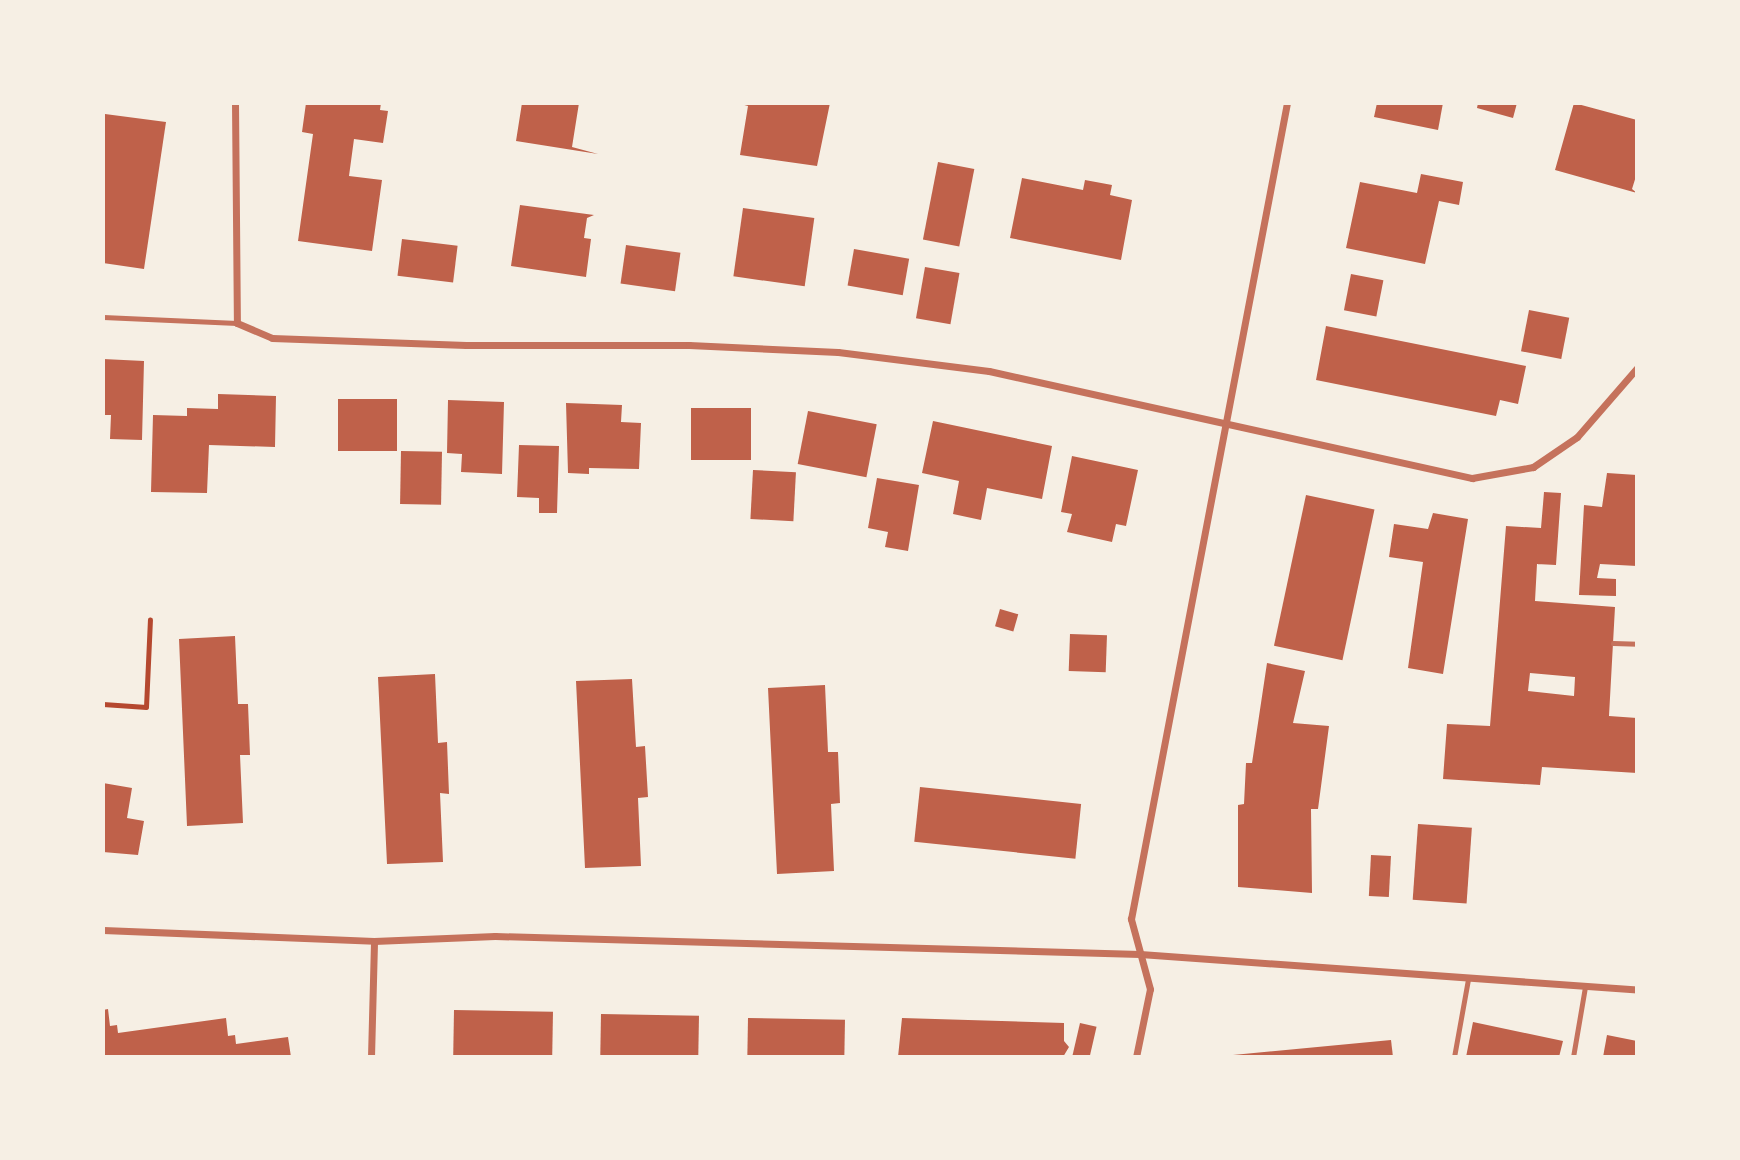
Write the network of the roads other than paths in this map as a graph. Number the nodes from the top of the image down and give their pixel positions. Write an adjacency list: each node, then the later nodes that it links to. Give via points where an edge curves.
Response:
1 (235, 103): 4 (street)
2 (1287, 103): 6 (street)
3 (103, 317): 4 (lane)
4 (237, 323): 6 (street, via 272,338 838,352 989,371)
5 (1637, 368): 6 (street, via 1566,445 1533,467 1472,478)
6 (1223, 423): 11 (street, via 1130,919)
7 (1613, 643): 8 (lane)
8 (1637, 644)
9 (103, 930): 10 (street)
10 (374, 942): 11 (street, via 495,936); 15 (street)
11 (1140, 954): 12 (street); 16 (street, via 1150,989)
12 (1468, 979): 13 (street); 17 (lane)
13 (1585, 987): 14 (street); 18 (lane)
14 (1637, 990)
15 (371, 1057)
16 (1136, 1057)
17 (1454, 1057)
18 (1573, 1057)

